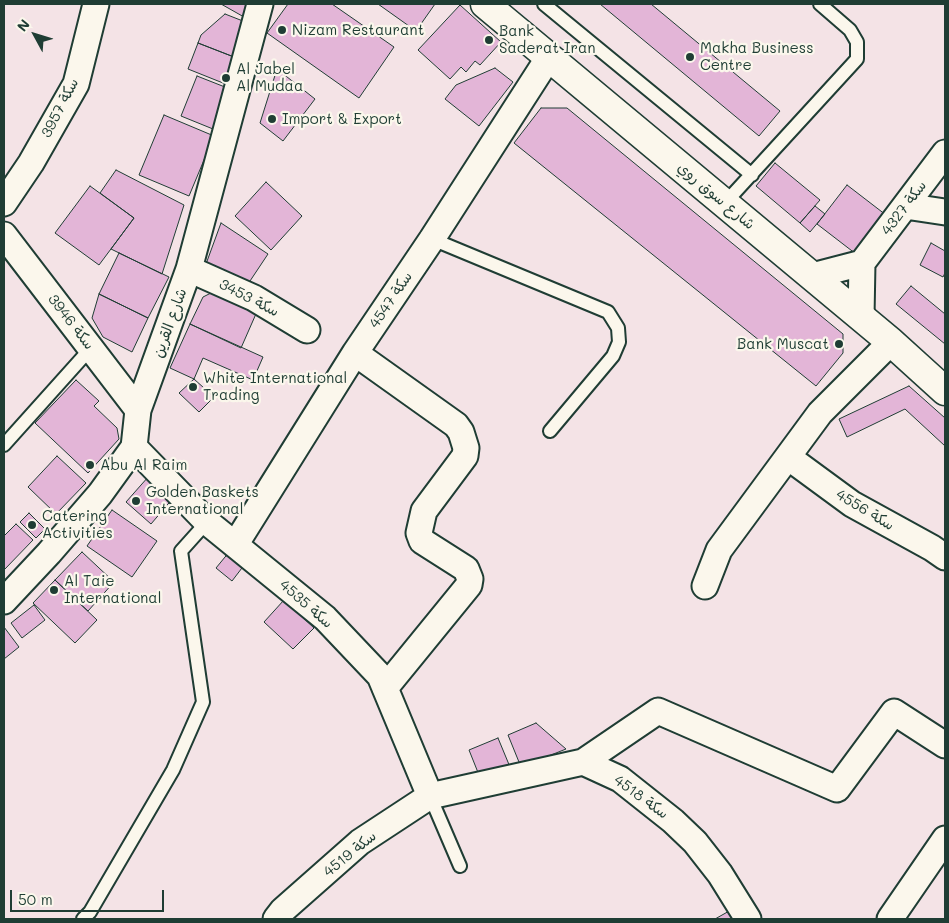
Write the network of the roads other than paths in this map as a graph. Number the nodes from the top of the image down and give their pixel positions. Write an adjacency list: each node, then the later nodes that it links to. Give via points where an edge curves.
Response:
1 (96, 4): 9 (street, سكة 3957, via 76,84)
2 (260, 4): 16 (street, شارع القرين)
3 (485, 4): 6 (main road, شارع سوق روي)
4 (544, 4): 8 (lane)
5 (820, 4): 8 (lane, via 850,30 857,42 858,59)
6 (549, 56): 10 (main road, شارع سوق روي); 14 (street, سكة 4547)
7 (945, 153): 11 (street, سكة 4327)
8 (752, 175): 10 (lane)
9 (4, 203)
10 (725, 203): 17 (main road, شارع سوق روي)
11 (905, 206): 12 (street); 15 (street, سكة 4327)
12 (945, 212)
13 (4, 235): 21 (street, سكة 3946)
14 (432, 239): 22 (street, سكة 4547); 25 (lane, via 608,312 618,328 619,342 613,356)
15 (862, 262): 17 (street); 18 (street)
16 (189, 268): 19 (street, سكة 3453, via 254,298); 24 (street, شارع القرين)
17 (812, 276): 18 (main road, شارع سوق روي)
18 (861, 317): 20 (main road, شارع سوق روي)
19 (307, 330)
20 (891, 342): 23 (main road, شارع سوق روي); 28 (street, via 820,413)
21 (91, 348): 24 (street, سكة 3946); 26 (lane)
22 (355, 353): 30 (street, سكة 4547); 34 (street, via 456,425 466,448 465,456 424,511 418,533 422,541 466,569 469,584)
23 (945, 391)
24 (138, 410): 27 (street, شارع القرين)
25 (550, 431)
26 (4, 445)
27 (134, 447): 29 (street, سكة 4535); 33 (street, شارع القرين, via 100,494)
28 (788, 457): 31 (street, سكة 4556, via 852,504); 32 (street, via 719,550)
29 (207, 522): 30 (street, سكة 4535); 40 (lane, via 181,551 203,702 174,770)
30 (235, 545): 34 (street, سكة 4535, via 325,618 380,676)
31 (945, 557)
32 (704, 586)
33 (4, 601)
34 (385, 688): 37 (street, سكة 4535)
35 (945, 745): 36 (street, via 894,712 837,789 658,711)
36 (583, 762): 37 (street); 42 (street, سكة 4518, via 620,779 696,842)
37 (430, 796): 39 (lane); 41 (street, سكة 4519, via 360,842)
38 (945, 839): 43 (street)
39 (460, 866)
40 (84, 919)
41 (276, 919)
42 (748, 919)
43 (890, 919)

